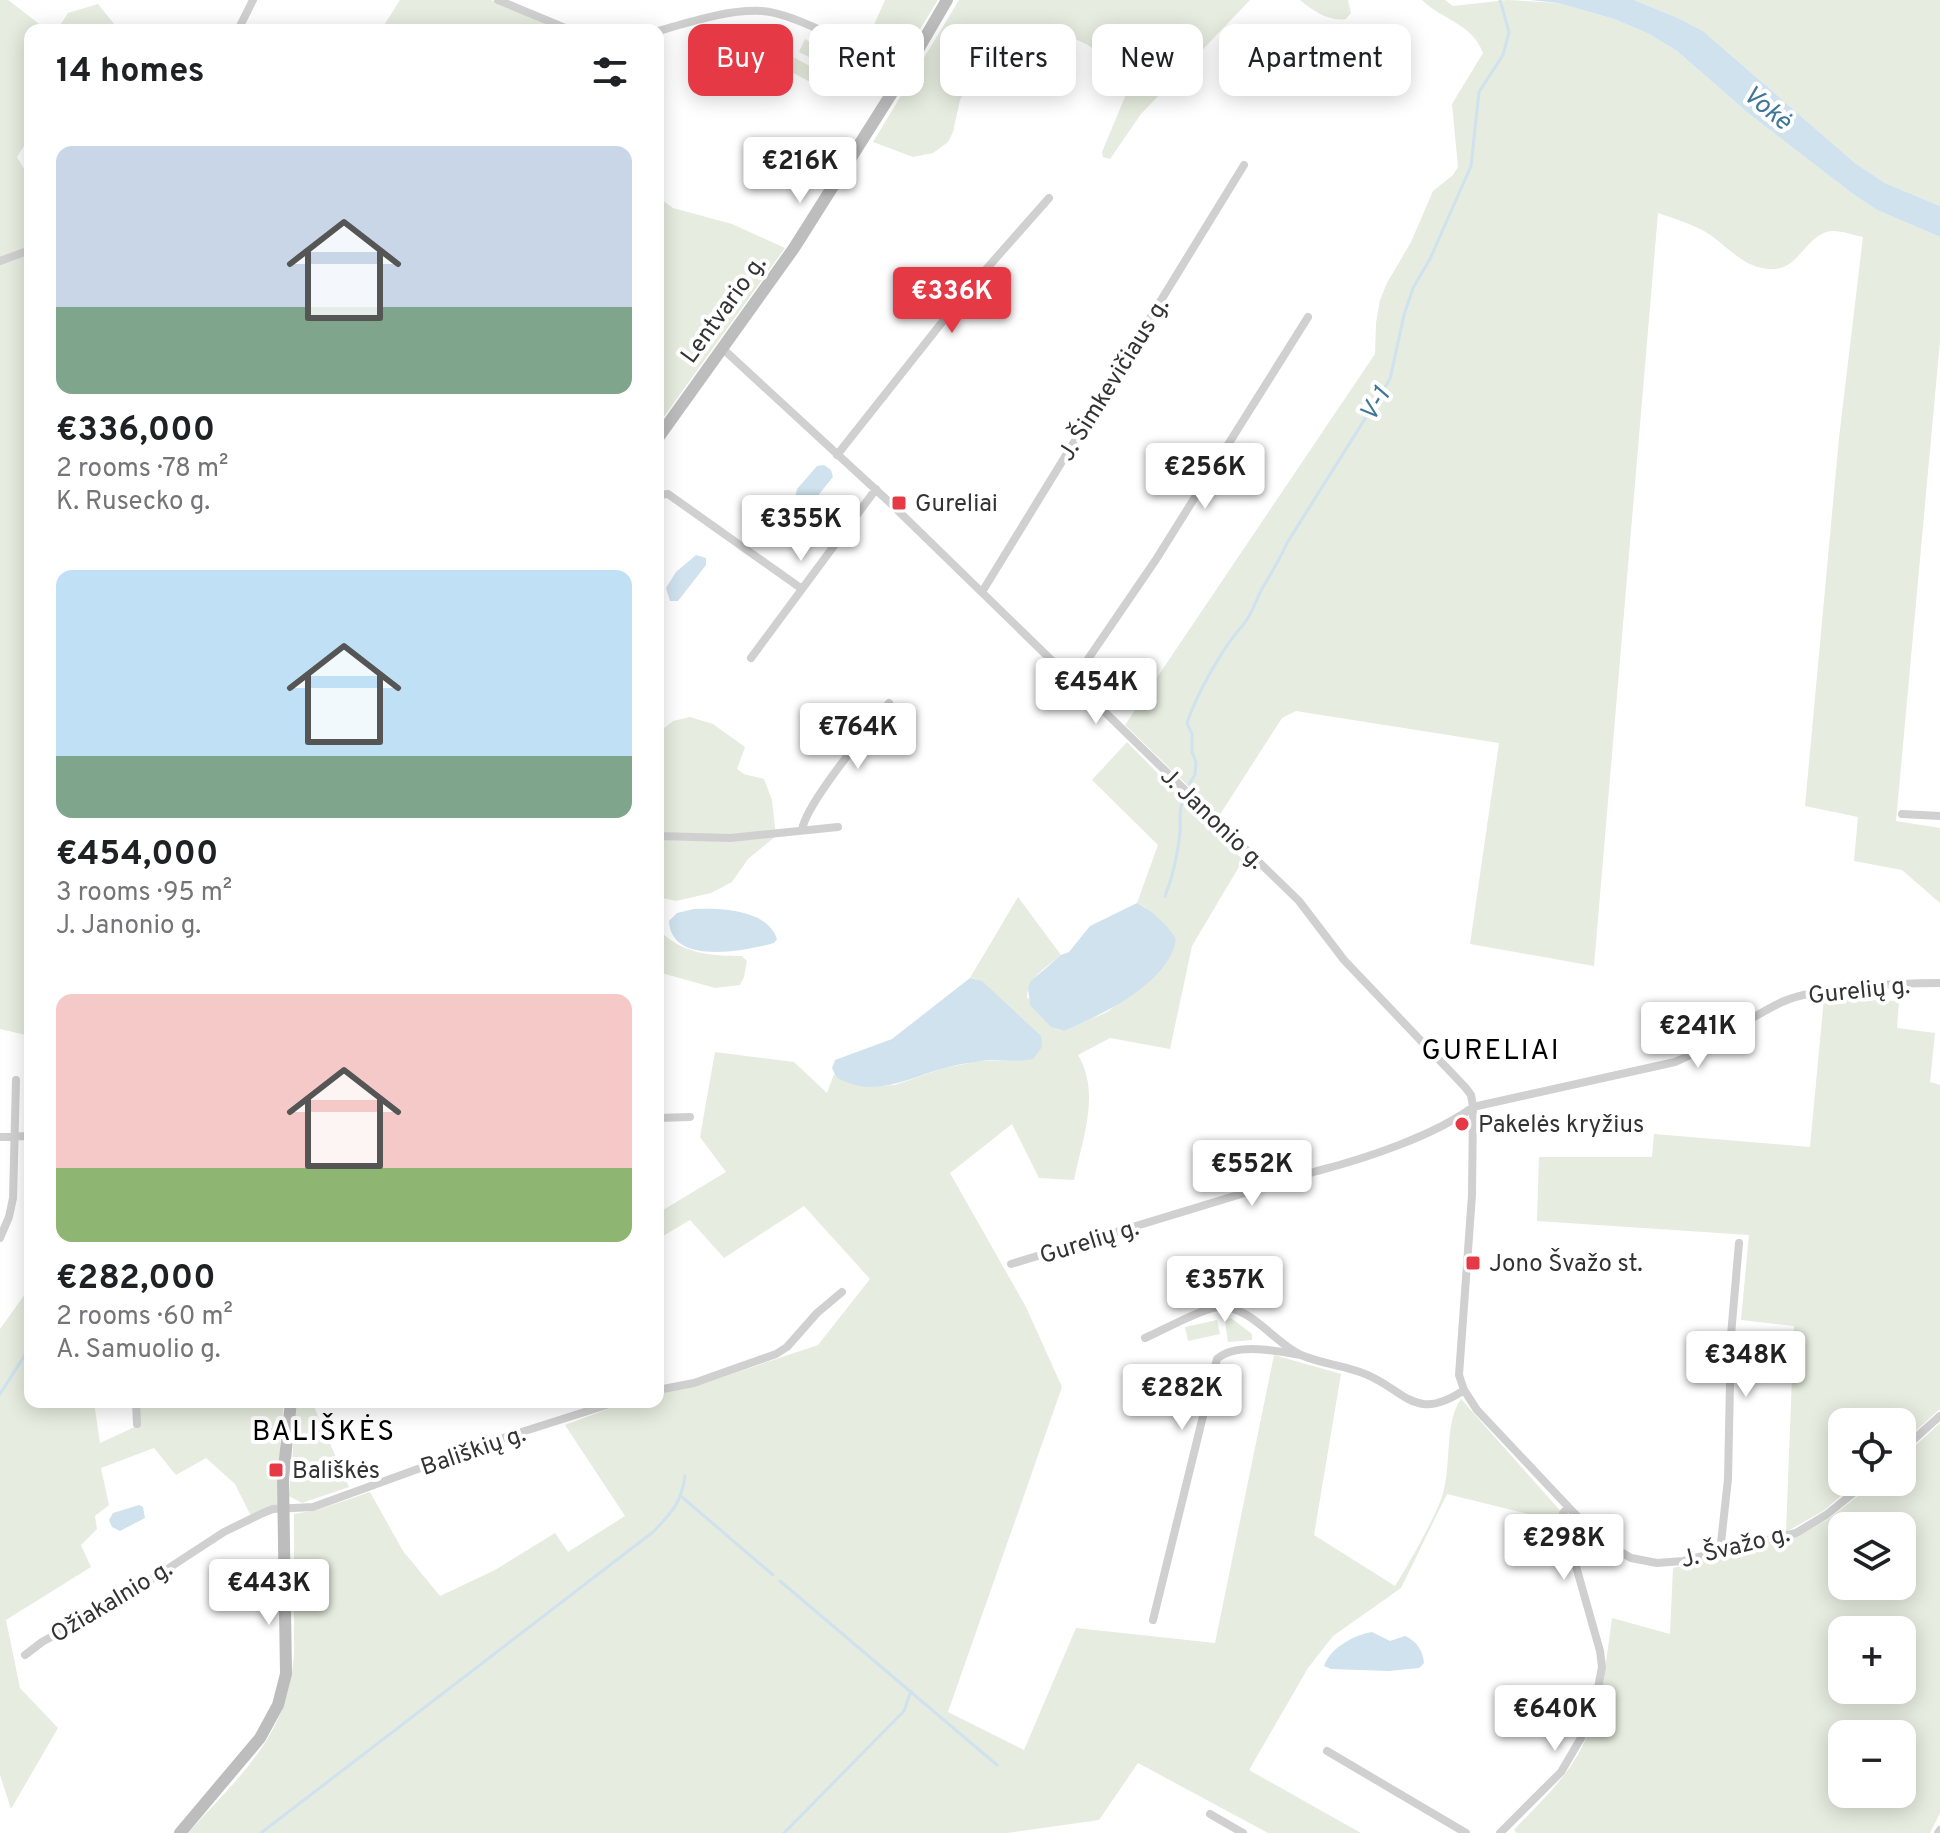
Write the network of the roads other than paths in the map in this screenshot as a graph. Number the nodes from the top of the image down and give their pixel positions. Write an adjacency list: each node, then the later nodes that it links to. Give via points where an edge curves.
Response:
1 (253, 0): 4 (street)
2 (498, 0): 5 (street)
3 (947, 0): 8 (main road, Lentvario g.)
4 (241, 24)
5 (556, 24)
6 (809, 29): 7 (street, via 766,12 735,13)
7 (664, 30)
8 (924, 39)
9 (890, 96): 15 (main road, Lentvario g., via 794,248)
10 (1244, 165): 21 (street, J. Šimkevičiaus g.)
11 (1049, 198): 17 (street, via 966,292)
12 (24, 252): 13 (street)
13 (0, 261)
14 (1308, 317): 23 (street)
15 (722, 348): 16 (main road, Lentvario g.); 17 (street, J. Janonio g.)
16 (664, 430)
17 (837, 455): 18 (street, J. Janonio g.)
18 (876, 489): 20 (street); 21 (street, J. Janonio g.)
19 (664, 494): 20 (street)
20 (802, 589): 22 (street)
21 (982, 592): 23 (street, J. Janonio g.)
22 (751, 658)
23 (1073, 681): 32 (street, J. Janonio g., via 1299,901 1344,960 1465,1087)
24 (889, 703): 28 (street, via 832,778)
25 (1902, 814): 26 (street)
26 (1940, 816)
27 (838, 827): 28 (street)
28 (802, 830): 29 (street, via 730,838)
29 (664, 836)
30 (1940, 983): 32 (street, Gurelių g., via 1796,997 1675,1062)
31 (16, 1080): 35 (street)
32 (1473, 1107): 40 (street, Gurelių g., via 1456,1120 1362,1160); 45 (street, via 1459,1375)
33 (690, 1117): 34 (street)
34 (664, 1118)
35 (16, 1136): 36 (street); 37 (street); 38 (street, via 13,1198)
36 (24, 1136)
37 (0, 1137)
38 (0, 1238)
39 (1739, 1243): 55 (street)
40 (1011, 1264)
41 (842, 1292): 44 (street, via 776,1354)
42 (1145, 1338): 43 (street, via 1216,1307 1244,1314)
43 (1300, 1355): 45 (street, via 1362,1372 1416,1402 1440,1404); 56 (street, via 1259,1348 1217,1359)
44 (664, 1389)
45 (1464, 1390): 53 (street, J. Švažo g.)
46 (136, 1408): 50 (street)
47 (290, 1408): 54 (main road)
48 (597, 1408): 54 (street, Bališkių g., via 313,1507)
49 (1940, 1416): 51 (street)
50 (137, 1424)
51 (1916, 1437)
52 (1850, 1496): 55 (street, J. Švažo g., via 1796,1533)
53 (1568, 1507): 55 (street, J. Švažo g., via 1604,1542 1631,1558 1657,1563); 63 (street, via 1564,1524 1600,1651 1596,1699 1561,1772)
54 (284, 1508): 57 (street, Ožiakalnio g., via 224,1532); 60 (main road, via 287,1656 278,1705 248,1755)
55 (1720, 1552)
56 (1153, 1620)
57 (25, 1655)
58 (1327, 1751): 62 (street)
59 (1210, 1814): 61 (street)
60 (180, 1833)
61 (1243, 1833)
62 (1466, 1833)
63 (1500, 1833)

